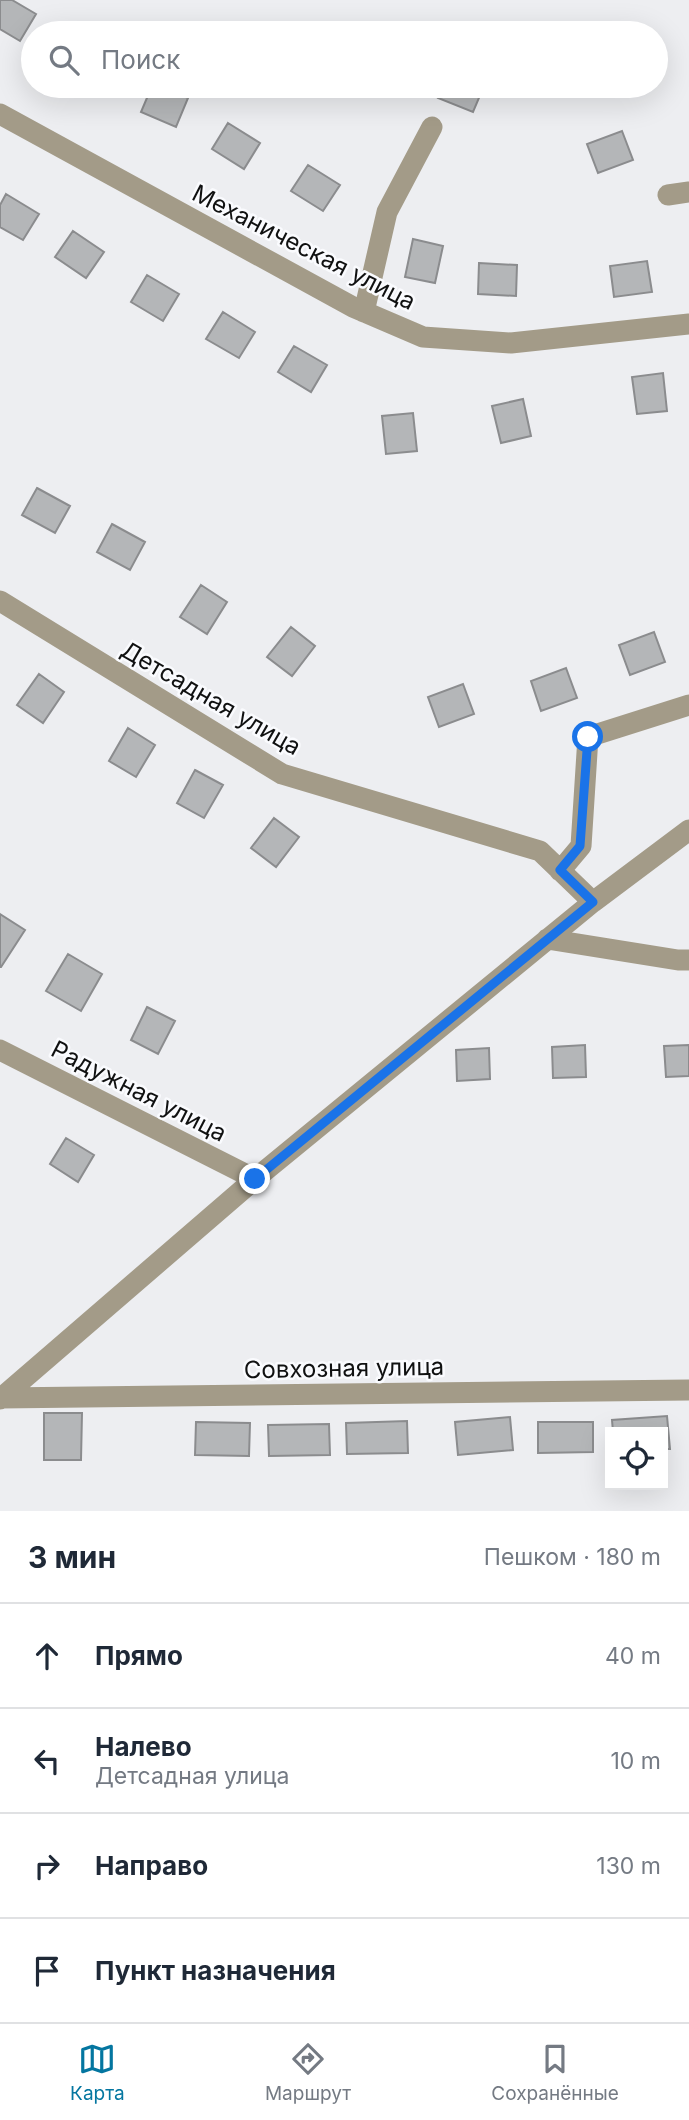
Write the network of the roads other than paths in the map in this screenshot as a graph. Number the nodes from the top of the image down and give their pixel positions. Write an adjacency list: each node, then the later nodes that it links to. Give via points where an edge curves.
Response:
1 (0, 114): 3 (street, Механическая улица)
2 (432, 127): 3 (street, via 387,212)
3 (364, 312): 4 (street, Механическая улица, via 424,337 510,343)
4 (689, 324)
5 (0, 601): 8 (street, Детсадная улица, via 282,774 540,851)
6 (689, 705): 8 (street, via 588,737 580,846)
7 (689, 830): 9 (street)
8 (560, 870): 9 (street, Детсадная улица)
9 (593, 902): 10 (street)
10 (547, 939): 11 (street); 13 (street)
11 (689, 960)
12 (0, 1050): 13 (street, Радужная улица)
13 (255, 1179): 15 (street)
14 (689, 1390): 15 (street, Совхозная улица)
15 (0, 1399)

